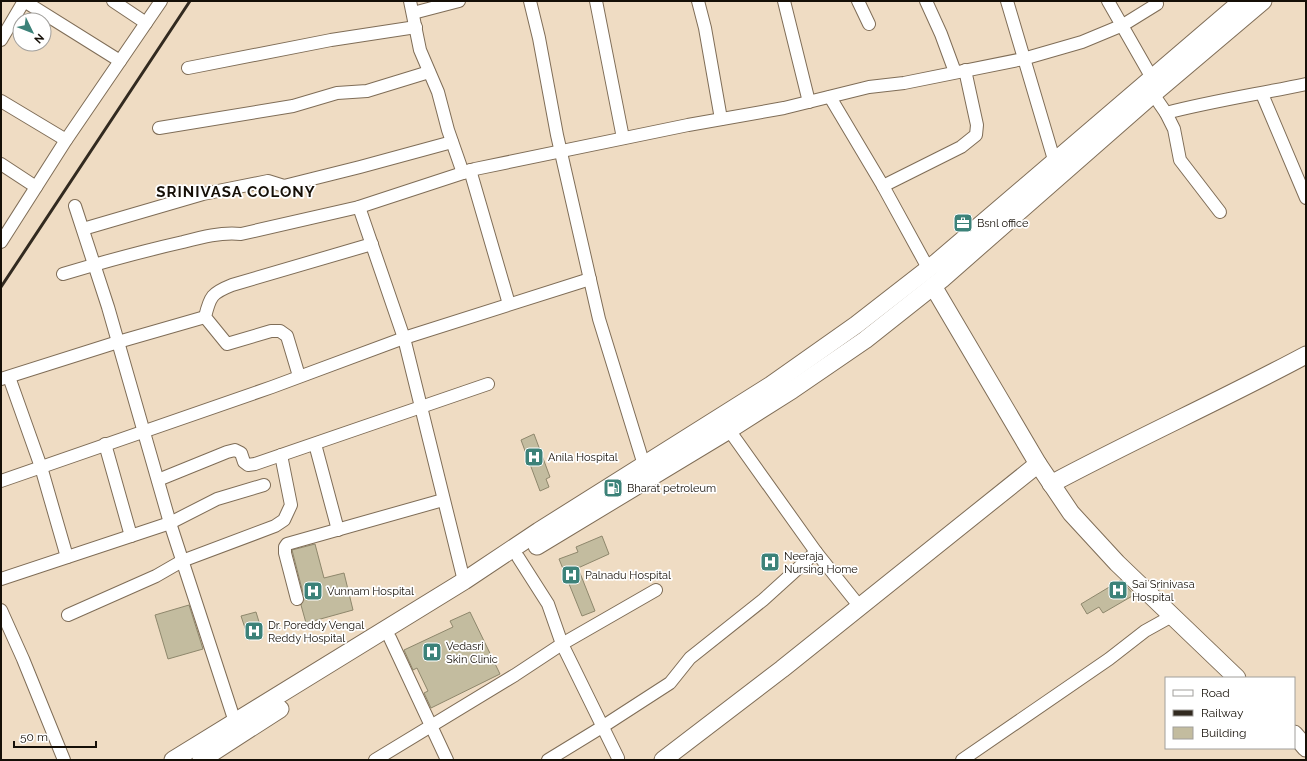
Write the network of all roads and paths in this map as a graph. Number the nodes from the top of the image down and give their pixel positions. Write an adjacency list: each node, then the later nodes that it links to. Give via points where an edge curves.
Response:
1 (24, 1): 21 (street); 23 (street)
2 (113, 1): 17 (street)
3 (161, 1): 17 (street)
4 (459, 1): 16 (street)
5 (530, 1): 39 (street)
6 (596, 1): 36 (street)
7 (698, 1): 34 (street)
8 (784, 1): 32 (street)
9 (858, 1): 18 (street)
10 (926, 1): 25 (street)
11 (1007, 1): 22 (street)
12 (1108, 1): 19 (street)
13 (1242, 1): 28 (main road)
14 (1263, 1): 28 (main road)
15 (1157, 4): 19 (street)
16 (412, 7): 20 (street)
17 (146, 23): 23 (street)
18 (869, 24)
19 (1123, 25): 22 (street, via 1082,42); 28 (street)
20 (416, 27): 24 (street, via 331,40); 26 (street, via 420,50)
21 (1, 40)
22 (1023, 59): 25 (street); 40 (street)
23 (120, 61): 37 (street)
24 (188, 68)
25 (960, 71): 30 (street, via 904,83 869,87); 43 (street, via 977,125 976,135 961,147)
26 (430, 72): 35 (street, via 367,90 338,93 293,106); 38 (street)
27 (1306, 84): 29 (street)
28 (1152, 86): 33 (street); 40 (main road); 56 (main road)
29 (1262, 94): 33 (street, via 1207,102); 45 (street)
30 (830, 97): 32 (street); 43 (street)
31 (1, 101): 37 (street)
32 (809, 102): 34 (street)
33 (1166, 113): 48 (street, via 1174,130 1180,160)
34 (722, 119): 36 (street)
35 (159, 128)
36 (623, 138): 39 (street)
37 (66, 140): 44 (street)
38 (452, 142): 42 (street); 49 (street, via 284,186 268,181 203,194)
39 (560, 151): 42 (street); 55 (street)
40 (1055, 163): 53 (main road)
41 (1, 164): 44 (street)
42 (467, 172): 47 (street); 57 (street)
43 (884, 186): 53 (street)
44 (36, 187): 50 (street)
45 (1306, 197)
46 (75, 206): 49 (street)
47 (359, 207): 51 (street); 52 (street, via 241,234 211,235)
48 (1220, 212)
49 (83, 229): 52 (street)
50 (1, 242)
51 (372, 244): 58 (street, via 215,292 208,300); 59 (street)
52 (94, 264): 54 (street); 60 (street)
53 (933, 265): 72 (main road, via 856,325 771,385)
54 (63, 274)
55 (590, 279): 57 (street); 72 (street, via 610,359)
56 (933, 286): 66 (main road, via 859,344); 71 (main road)
57 (509, 304): 59 (street)
58 (205, 317): 60 (street); 62 (street, via 227,344 271,331 280,331 287,336)
59 (404, 338): 62 (street); 65 (street)
60 (118, 342): 63 (street); 67 (street)
61 (1306, 355): 76 (main road)
62 (299, 376): 67 (street)
63 (5, 378): 73 (street)
64 (488, 384): 65 (street)
65 (422, 407): 69 (street); 78 (street)
66 (729, 430): 82 (street); 84 (main road)
67 (145, 431): 68 (street); 74 (street)
68 (105, 444): 73 (street); 81 (street)
69 (315, 444): 70 (street); 80 (street)
70 (281, 455): 74 (street, via 248,466 241,453 235,450); 85 (street, via 291,505 284,520 275,526)
71 (1038, 464): 76 (main road); 90 (main road)
72 (644, 465): 87 (main road)
73 (41, 467): 75 (street); 83 (street)
74 (158, 480): 79 (street)
75 (1, 481)
76 (1050, 484): 93 (main road, via 1071,513 1107,552)
77 (264, 485): 79 (street, via 217,499)
78 (443, 500): 80 (street); 87 (street)
79 (170, 523): 81 (street); 85 (street)
80 (338, 530): 89 (street, via 286,544)
81 (131, 536): 83 (street)
82 (816, 552): 90 (street); 99 (street, via 690,658 670,683)
83 (68, 557): 86 (street)
84 (518, 557): 94 (main road); 95 (street, via 548,604)
85 (182, 562): 92 (street); 97 (street)
86 (1, 579)
87 (464, 581): 97 (main road)
88 (656, 590): 95 (street)
89 (297, 599)
90 (860, 607): 109 (main road)
91 (1, 610): 104 (street)
92 (68, 615)
93 (1172, 616): 96 (main road); 110 (street, via 1145,631 1110,659)
94 (390, 638): 98 (street); 102 (main road)
95 (562, 644): 98 (street, via 516,675); 99 (street)
96 (1236, 677)
97 (235, 722): 105 (main road)
98 (430, 725): 106 (street); 107 (street)
99 (602, 727): 103 (street); 108 (street)
100 (1295, 735): 101 (main road)
101 (1306, 748)
102 (208, 758)
103 (618, 758)
104 (64, 760)
105 (173, 760)
106 (374, 760)
107 (447, 760)
108 (548, 760)
109 (663, 760)
110 (962, 760)

